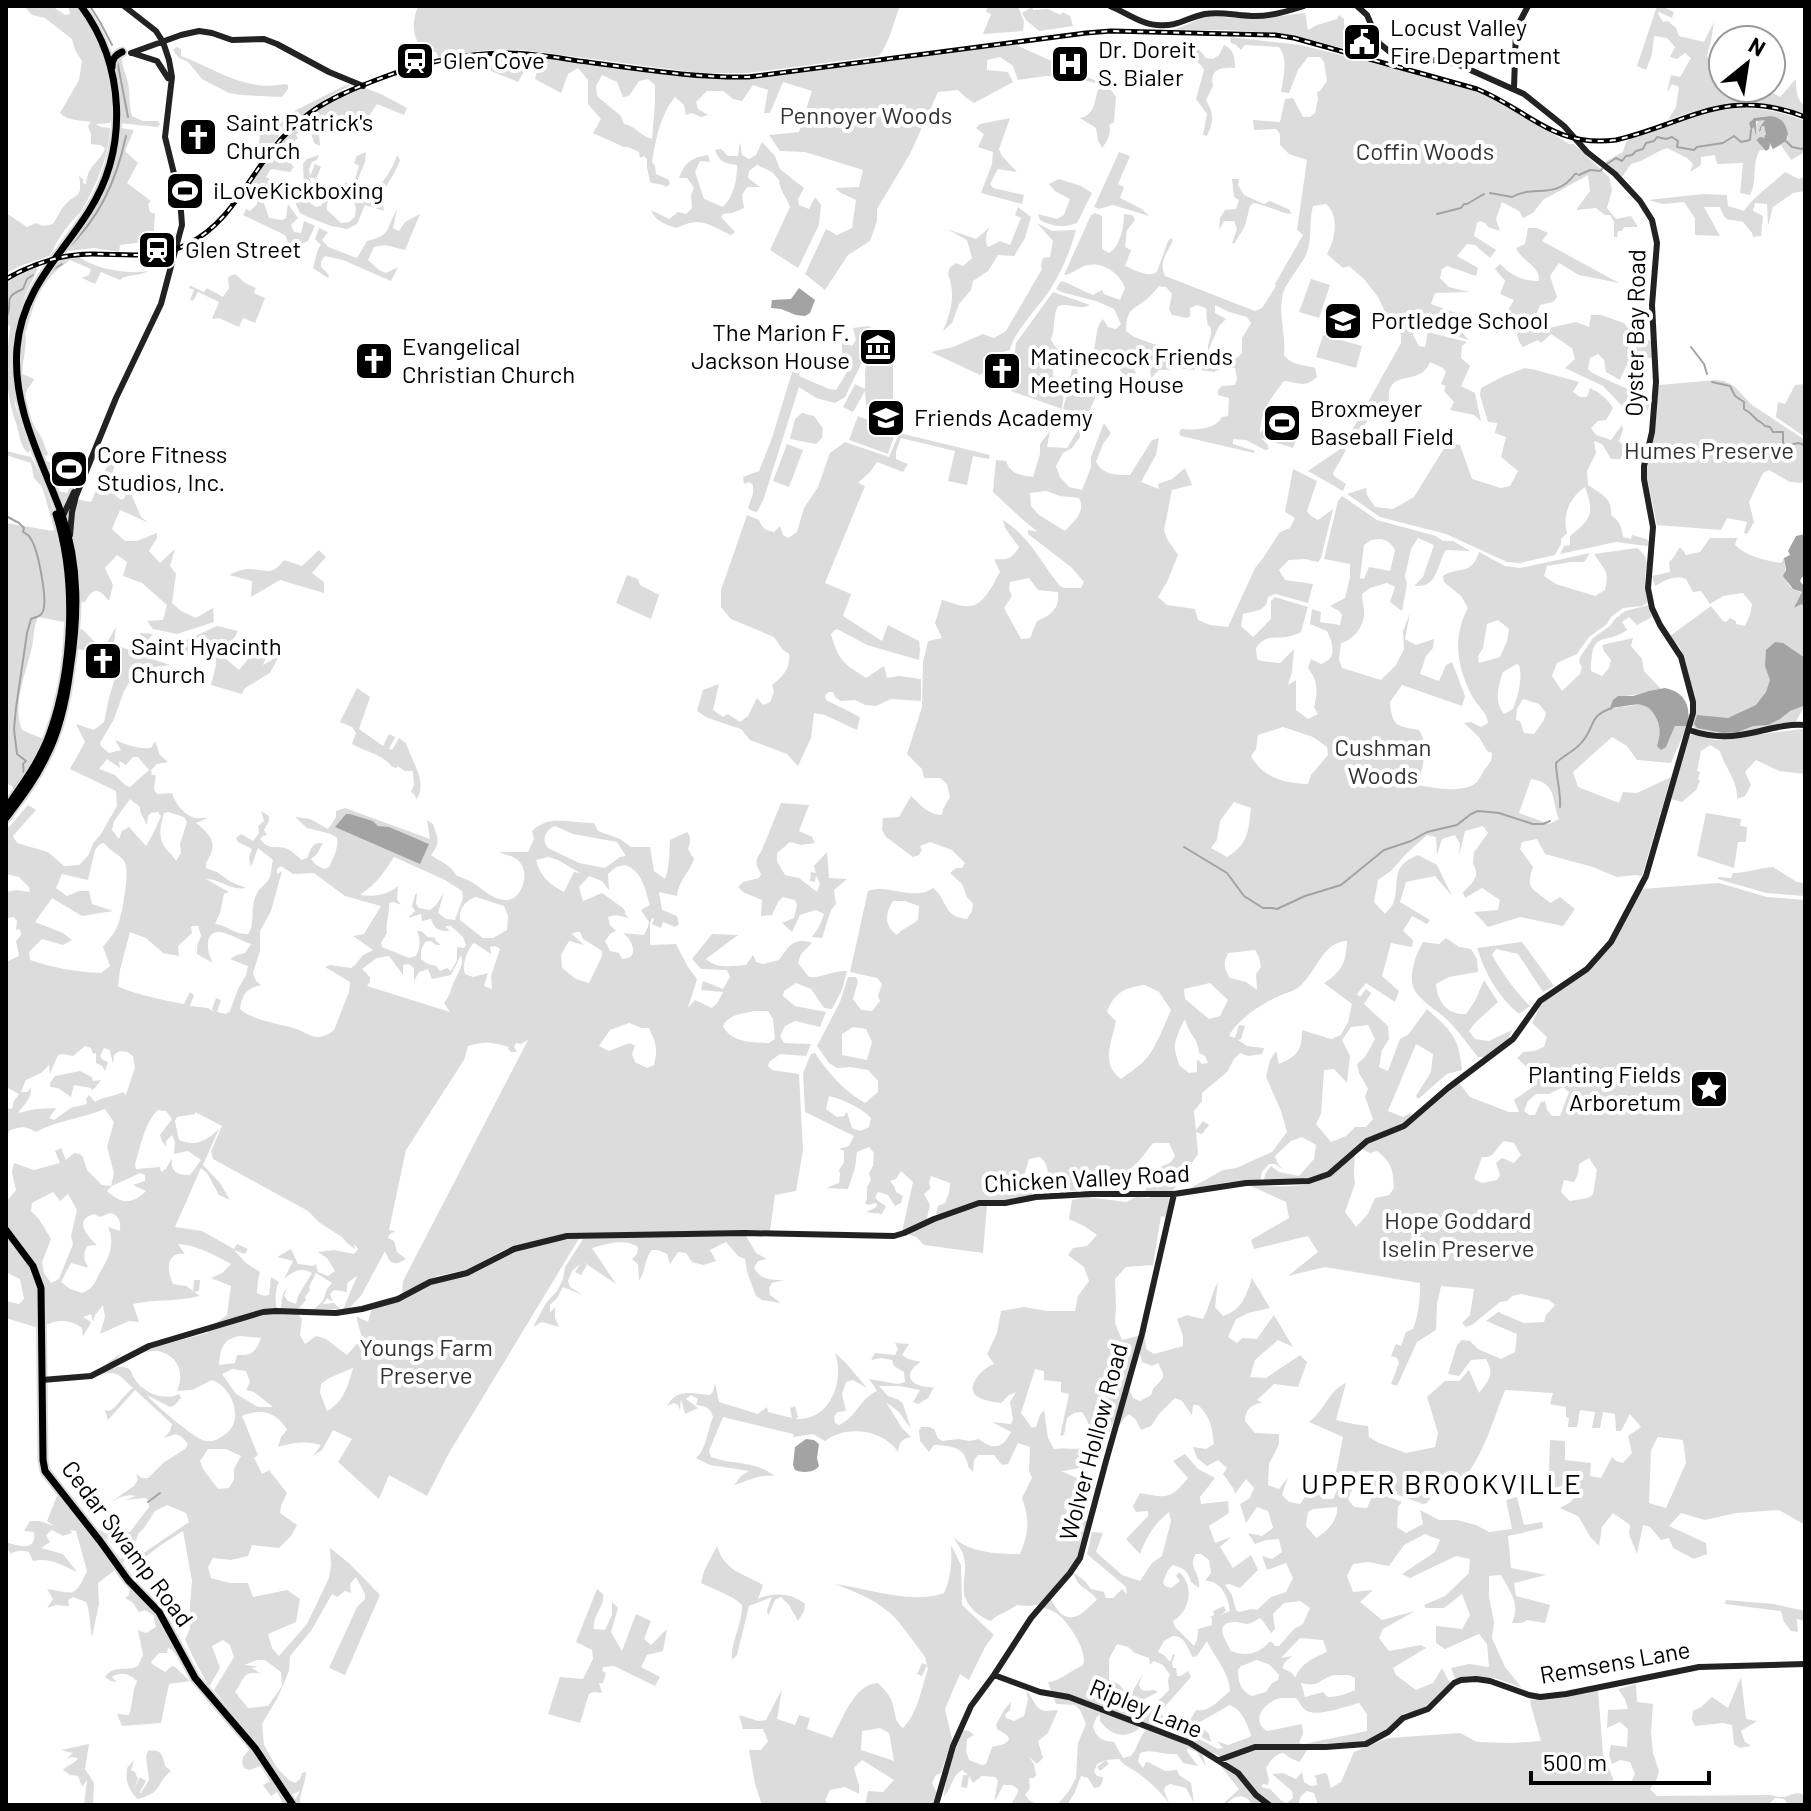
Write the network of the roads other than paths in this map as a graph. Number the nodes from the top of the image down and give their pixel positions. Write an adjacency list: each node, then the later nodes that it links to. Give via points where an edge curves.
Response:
1 (78, 6): 8 (main road)
2 (124, 6): 7 (main road)
3 (1304, 6): 6 (main road, via 1260,16 1208,13 1174,25 1153,25)
4 (1357, 6): 14 (main road, Oyster Bay Road, via 1391,53 1457,64)
5 (1528, 6): 12 (main road, via 1516,29)
6 (1112, 7)
7 (161, 43): 9 (main road); 11 (main road); 13 (main road, via 199,31 232,40 268,40)
8 (103, 49): 9 (main road); 10 (main road); 17 (main road, via 113,112 106,163 87,208 30,289 15,334 14,393)
9 (127, 53): 10 (main road, via 116,56); 11 (main road, via 152,58)
10 (111, 70): 17 (main road, via 116,134 105,179 90,210 33,291 19,335 18,392)
11 (167, 70): 16 (main road, via 161,137)
12 (1514, 79): 14 (main road); 15 (main road)
13 (363, 86)
14 (1514, 88): 15 (main road, Oyster Bay Road)
15 (1524, 94): 26 (main road, Oyster Bay Road, via 1615,174 1654,224 1656,382 1644,466 1653,527 1647,581 1654,612 1683,665 1693,706)
16 (180, 228): 18 (main road, via 146,330); 19 (main road, via 161,304)
17 (37, 456): 20 (main road); 21 (main road)
18 (83, 470): 19 (main road); 20 (main road)
19 (80, 485): 22 (main road)
20 (62, 517): 21 (main road); 22 (main road)
21 (60, 527): 22 (main road)
22 (67, 545): 23 (main road); 23 (main road, via 77,591 77,627)
23 (66, 680): 24 (main road); 27 (main road)
24 (62, 716): 27 (main road); 29 (main road, via 45,761)
25 (1805, 725): 26 (main road, via 1733,736)
26 (1692, 729): 30 (main road, Chicken Valley Road, via 1646,876 1617,933 1596,961 1540,1001 1513,1039 1404,1126 1362,1144 1323,1177)
27 (50, 734): 28 (main road, via 31,774)
28 (6, 808)
29 (6, 818)
30 (1174, 1194): 34 (main road, Chicken Valley Road, via 979,1203 894,1236 567,1236 514,1249 398,1299 336,1313 257,1314 149,1346 91,1376); 36 (main road, Wolver Hollow Road, via 1142,1334 1080,1558)
31 (6, 1230): 32 (main road, Cedar Swamp Road, via 39,1280)
32 (42, 1370): 33 (main road, Cedar Swamp Road); 34 (main road)
33 (42, 1380): 34 (main road, Chicken Valley Road); 38 (main road, Cedar Swamp Road, via 45,1471 159,1612 195,1678 248,1738)
34 (53, 1380)
35 (1805, 1664): 37 (main road, Remsens Lane, via 1694,1667 1545,1697 1489,1681 1461,1680 1428,1709 1403,1718 1366,1744 1255,1747)
36 (994, 1675): 37 (main road, Ripley Lane, via 1157,1729); 39 (main road, Wolver Hollow Road, via 953,1746)
37 (1219, 1760): 40 (main road, Ripley Lane)
38 (293, 1805)
39 (936, 1805)
40 (1269, 1805)

